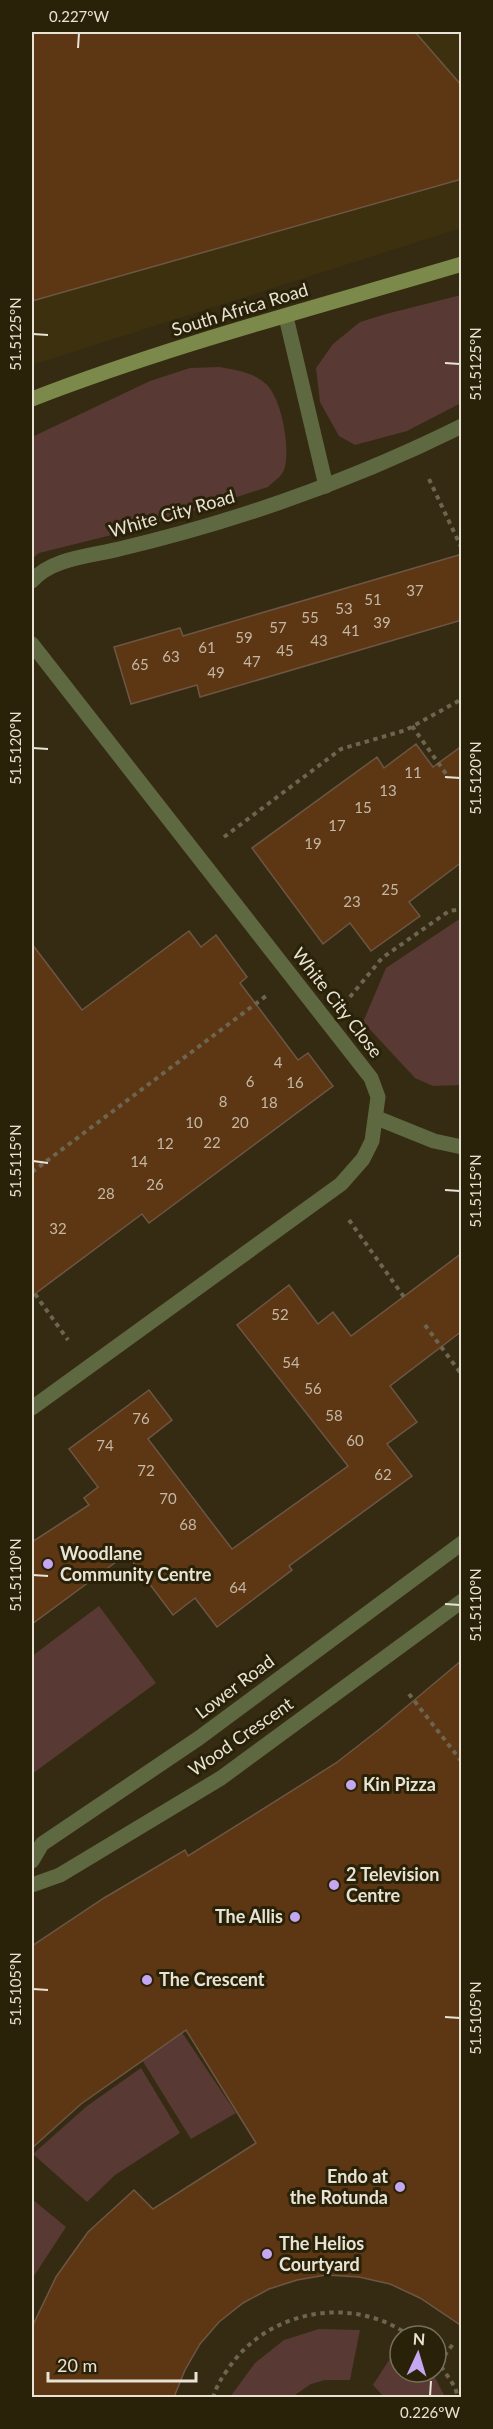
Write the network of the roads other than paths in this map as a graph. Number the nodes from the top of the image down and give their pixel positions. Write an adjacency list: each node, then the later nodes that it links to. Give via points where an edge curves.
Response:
1 (462, 264): 2 (street, South Africa Road)
2 (286, 316): 3 (street, South Africa Road); 5 (street)
3 (32, 399)
4 (462, 426): 5 (street, White City Road)
5 (326, 486): 6 (street, White City Road, via 142,544 58,564 39,572)
6 (32, 581)
7 (32, 644): 8 (street, White City Close, via 371,1078 378,1097)
8 (377, 1118): 9 (street, via 434,1141); 10 (street, White City Close, via 363,1159 341,1184)
9 (462, 1146)
10 (32, 1408)
11 (462, 1543): 13 (street, Lower Road, via 199,1738 42,1844)
12 (462, 1601): 14 (street, Wood Crescent, via 221,1778 60,1875)
13 (32, 1861)
14 (32, 1885)

